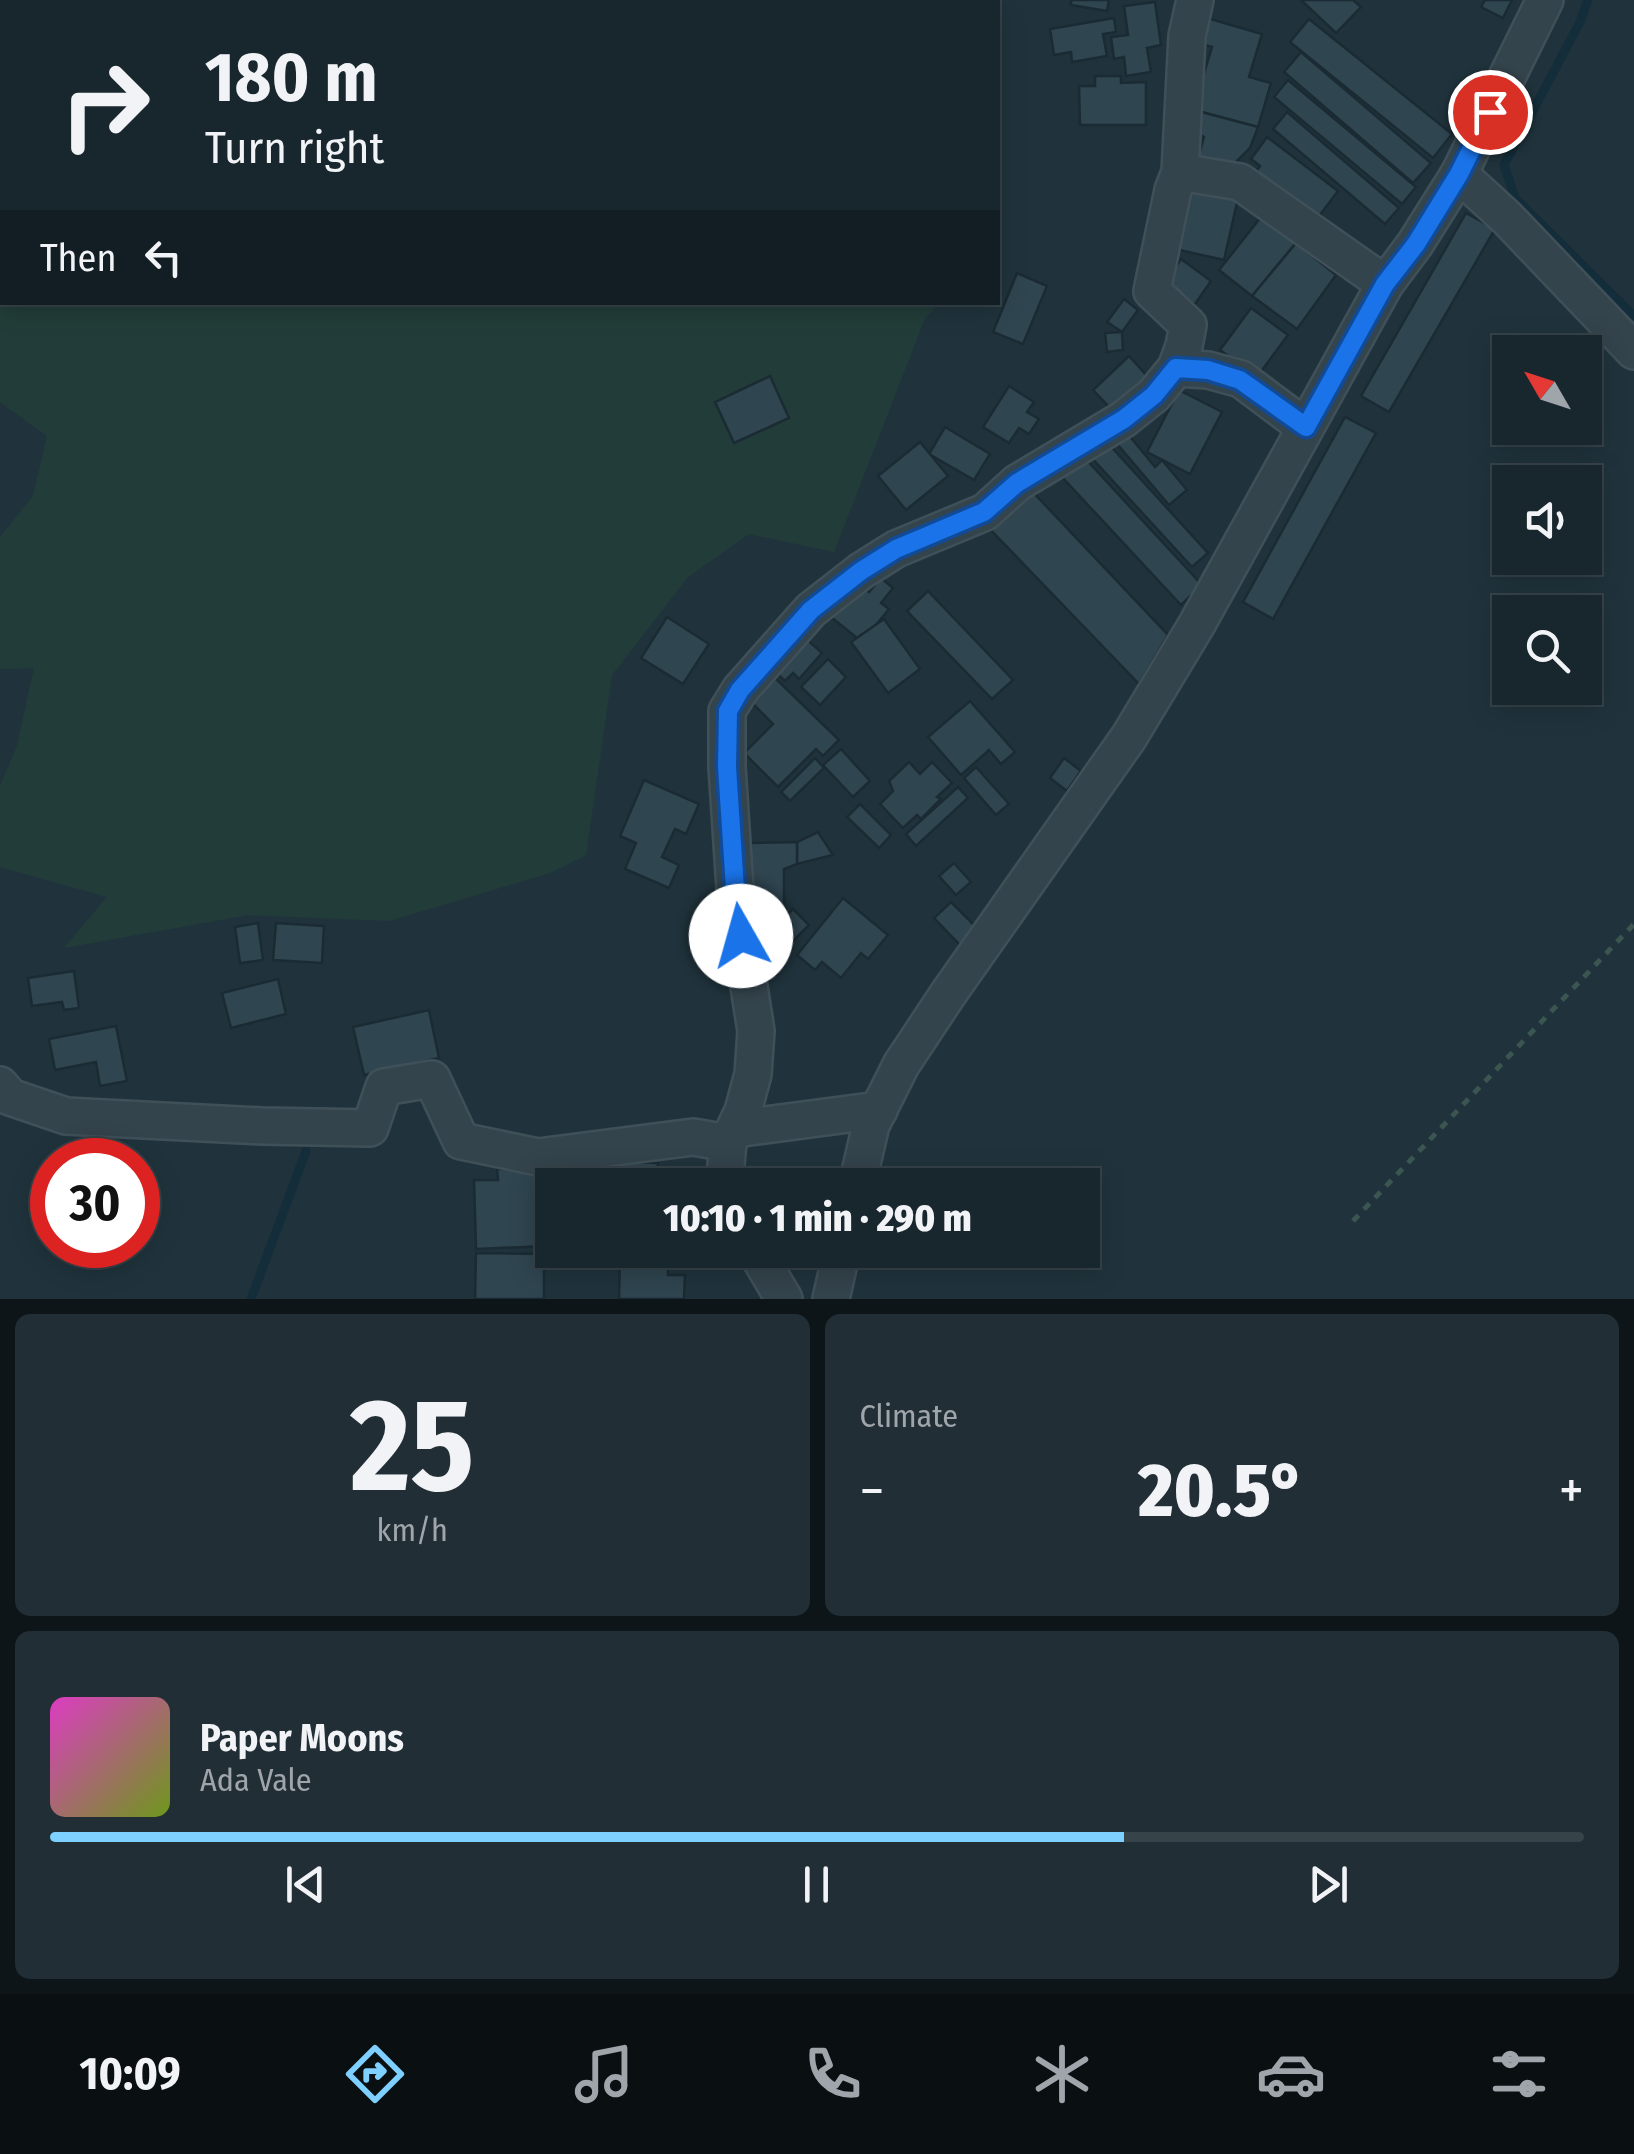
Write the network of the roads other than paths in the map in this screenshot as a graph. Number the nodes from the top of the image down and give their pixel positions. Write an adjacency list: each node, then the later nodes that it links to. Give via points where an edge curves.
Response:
1 (1195, 0): 3 (street)
2 (1545, 0): 4 (street)
3 (1180, 172): 5 (street, via 1240,182); 7 (street, via 1152,291 1188,325)
4 (1459, 174): 5 (street); 6 (street)
5 (1385, 284): 8 (street)
6 (1634, 351)
7 (1176, 368): 8 (street, via 1240,380); 11 (street, via 1124,419 1017,483 984,512 861,571 811,610 740,690 728,711 727,767 736,904 756,1031 753,1074)
8 (1306, 427): 10 (street, via 1130,736 948,994)
9 (0, 1086): 11 (street, via 10,1097 66,1116 370,1128 384,1088 432,1079 460,1141 538,1157)
10 (879, 1110): 11 (street); 13 (street)
11 (732, 1136): 12 (street)
12 (726, 1168)
13 (862, 1168)
14 (766, 1268): 16 (street)
15 (838, 1268): 17 (street)
16 (784, 1299)
17 (831, 1299)

